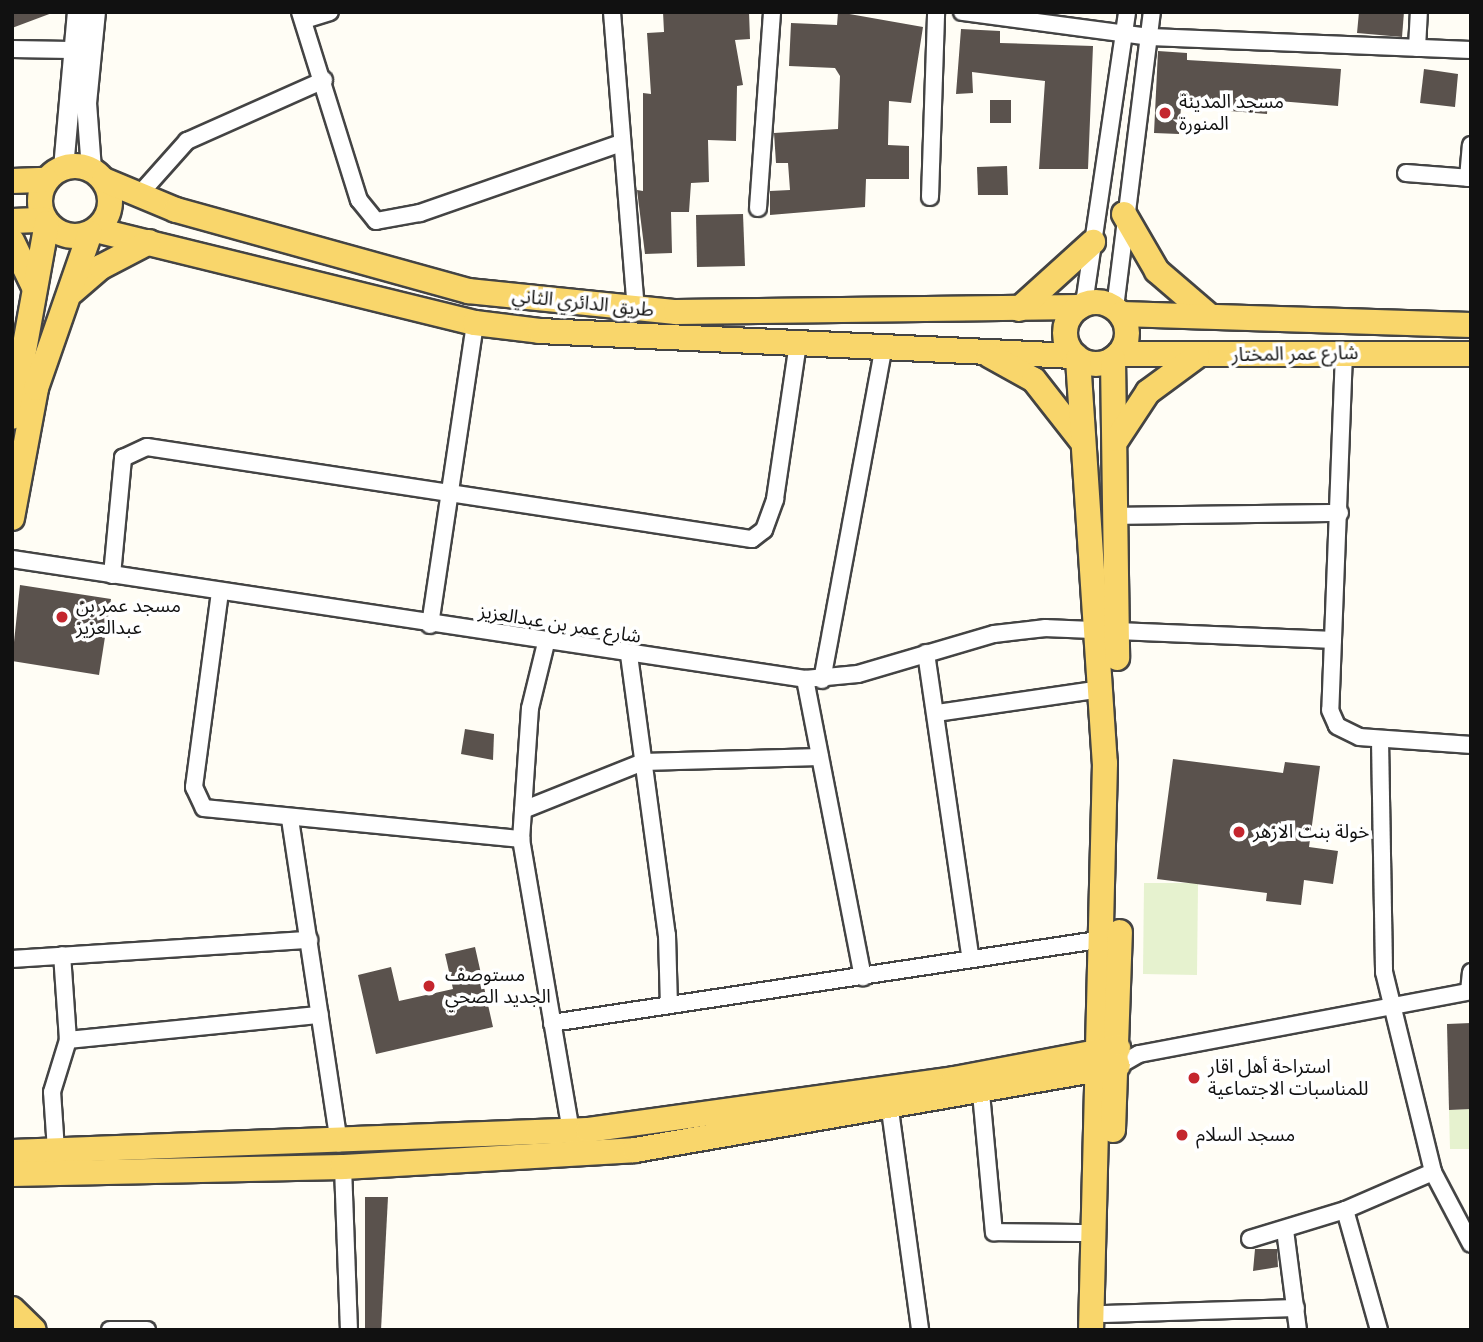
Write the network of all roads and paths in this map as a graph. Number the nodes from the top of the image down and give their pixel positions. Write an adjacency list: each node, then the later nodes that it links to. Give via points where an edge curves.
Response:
1 (78, 12): 16 (street)
2 (95, 12): 23 (street, via 86,103)
3 (330, 12): 11 (street)
4 (612, 12): 19 (street)
5 (772, 12): 28 (street)
6 (936, 12): 27 (street)
7 (962, 12): 12 (street)
8 (1127, 12): 12 (street)
9 (1152, 12): 13 (street)
10 (1419, 12): 14 (street)
11 (302, 16): 18 (street)
12 (1125, 33): 13 (street); 35 (street)
13 (1150, 37): 14 (street); 29 (street)
14 (1417, 48): 17 (street)
15 (12, 49): 16 (street)
16 (71, 50): 22 (street)
17 (1471, 50)
18 (324, 80): 19 (street, via 359,200 376,221 420,213); 26 (street, via 187,141)
19 (621, 143): 40 (street)
20 (1471, 145): 24 (street)
21 (1406, 173): 24 (street)
22 (54, 174): 23 (main road); 25 (main road); 31 (main road, via 40,200)
23 (97, 174): 26 (main road, طريق الدائري الثاني); 32 (main road, via 109,212)
24 (1469, 178)
25 (12, 181)
26 (138, 196): 38 (main road, طريق الدائري الثاني, via 409,279)
27 (930, 197)
28 (758, 208)
29 (1124, 214): 42 (street); 43 (main road, via 1157,271)
30 (12, 221): 31 (main road)
31 (46, 221): 32 (main road, via 59,233); 36 (main road)
32 (93, 231): 34 (main road, طريق الدائري الثاني); 37 (main road)
33 (12, 241): 36 (main road)
34 (149, 242): 37 (main road, via 101,267); 44 (main road, طريق الدائري الثاني)
35 (1093, 242): 39 (street); 41 (main road)
36 (34, 288): 55 (main road)
37 (69, 295): 61 (main road, via 36,388)
38 (585, 305): 40 (main road, طريق الدائري الثاني); 46 (main road)
39 (1081, 306): 41 (main road, طريق الدائري الثاني); 42 (main road); 54 (main road, via 1065,334)
40 (636, 309): 41 (main road, طريق الدائري الثاني, via 828,315)
41 (1018, 309)
42 (1118, 311): 43 (main road, شارع عمر المختار); 53 (main road, via 1128,337)
43 (1206, 313): 45 (main road, شارع عمر المختار)
44 (475, 323): 46 (main road, طريق الدائري الثاني); 58 (street)
45 (1471, 325)
46 (582, 335): 47 (main road, طريق الدائري الثاني)
47 (798, 343): 48 (main road, طريق الدائري الثاني); 58 (street, via 775,499 757,537)
48 (884, 346): 49 (main road, طريق الدائري الثاني); 72 (street)
49 (982, 352): 54 (main road, طريق الدائري الثاني); 57 (main road, via 1034,380)
50 (1345, 353): 51 (main road, شارع عمر المختار); 52 (main road, شارع عمر المختار); 59 (street)
51 (1471, 354)
52 (1197, 356): 53 (main road, شارع عمر المختار); 56 (main road, via 1148,392)
53 (1116, 357): 54 (main road, via 1096,365); 56 (main road)
54 (1076, 358): 57 (main road)
55 (12, 418)
56 (1115, 447): 60 (main road)
57 (1086, 448): 66 (main road)
58 (447, 495): 63 (street, via 136,448 123,458); 65 (street)
59 (1340, 513): 60 (street); 67 (street)
60 (1116, 516): 66 (main road)
61 (12, 518)
62 (12, 559): 63 (street, شارع عمر بن عبدالعزيز)
63 (112, 575): 64 (street, شارع عمر بن عبدالعزيز)
64 (220, 592): 65 (street, شارع عمر بن عبدالعزيز); 80 (street, via 195,794 212,813)
65 (430, 625): 68 (street, شارع عمر بن عبدالعزيز)
66 (1108, 628): 67 (street, شارع عمر بن عبدالعزيز); 69 (street, شارع عمر بن عبدالعزيز, via 994,634); 73 (main road); 95 (main road)
67 (1333, 640): 75 (street, via 1332,718 1346,732)
68 (546, 643): 70 (street, شارع عمر بن عبدالعزيز); 79 (street, via 530,708)
69 (926, 653): 72 (street, شارع عمر بن عبدالعزيز); 74 (street)
70 (629, 655): 71 (street, شارع عمر بن عبدالعزيز); 78 (street)
71 (805, 679): 72 (street, شارع عمر بن عبدالعزيز); 77 (street)
72 (822, 680)
73 (1102, 689): 74 (street); 82 (main road)
74 (937, 713): 85 (street)
75 (1380, 740): 76 (street); 91 (street, via 1384,972)
76 (1471, 745)
77 (820, 757): 78 (street); 88 (street)
78 (643, 762): 79 (street); 90 (street, via 667,935)
79 (523, 810): 81 (street)
80 (290, 819): 81 (street); 83 (street)
81 (521, 839): 93 (street)
82 (1104, 939): 85 (street); 95 (main road)
83 (309, 940): 84 (street); 92 (street)
84 (62, 955): 86 (street); 94 (street)
85 (970, 956): 88 (street)
86 (12, 959)
87 (1471, 972): 89 (street)
88 (863, 977): 90 (street)
89 (1470, 991): 91 (street)
90 (669, 1005): 93 (street)
91 (1392, 1010): 95 (street); 102 (street)
92 (320, 1015): 94 (street); 101 (street)
93 (552, 1023): 98 (street)
94 (68, 1040): 99 (street, via 52,1092)
95 (1114, 1057): 96 (main road); 98 (main road); 106 (main road); 111 (main road)
96 (981, 1093): 97 (main road); 106 (street, via 994,1232)
97 (890, 1110): 98 (main road, via 683,1144); 116 (street)
98 (572, 1142): 101 (main road)
99 (56, 1150): 100 (main road); 101 (main road)
100 (12, 1152)
101 (341, 1155): 103 (main road); 115 (street)
102 (1433, 1172): 104 (street); 108 (street)
103 (12, 1174)
104 (1345, 1210): 105 (street); 118 (street)
105 (1285, 1230): 107 (street); 109 (street)
106 (1094, 1233): 111 (main road)
107 (1250, 1239)
108 (1471, 1244)
109 (1296, 1308): 111 (street); 117 (street)
110 (12, 1309): 112 (main road)
111 (1099, 1324)
112 (34, 1330)
113 (110, 1330): 114 (street)
114 (148, 1330)
115 (349, 1330)
116 (920, 1330)
117 (1298, 1330)
118 (1379, 1330)

